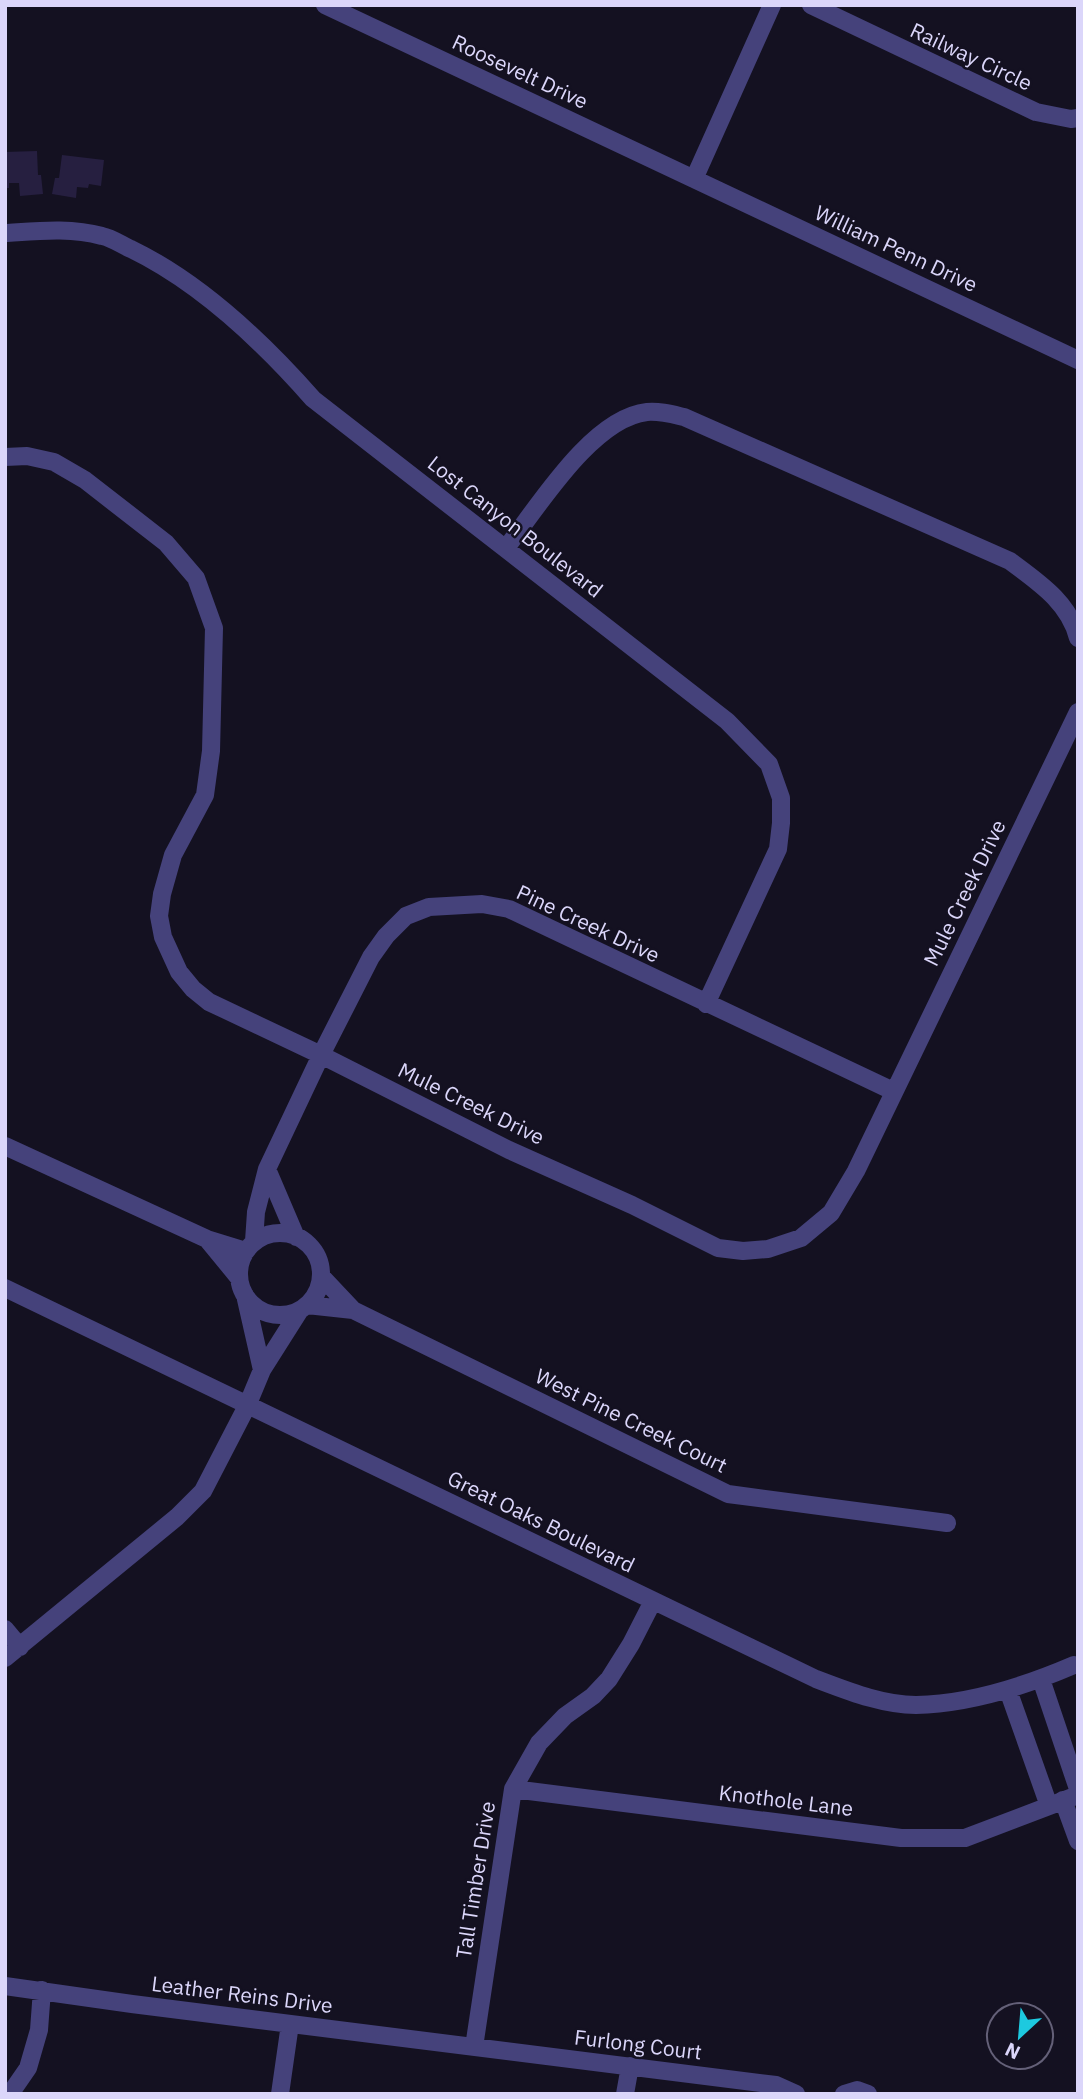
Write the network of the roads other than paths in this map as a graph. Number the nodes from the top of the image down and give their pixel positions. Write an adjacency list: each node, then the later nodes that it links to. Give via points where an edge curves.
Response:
1 (325, 5): 5 (street, Roosevelt Drive)
2 (772, 5): 5 (street)
3 (811, 5): 4 (street, Railway Circle, via 1035,112)
4 (1078, 118)
5 (694, 179): 7 (street, William Penn Drive)
6 (5, 233): 9 (street, Lost Canyon Boulevard, via 59,229 103,236 145,257 202,294 282,364 313,399)
7 (1078, 360)
8 (5, 457): 13 (street, Mule Creek Drive, via 54,462 85,480 166,543 196,578 214,628 211,751 205,795 173,855 162,894 159,916 163,937 179,972 209,1002)
9 (506, 548): 10 (street, via 578,455 610,426 644,412 664,412 1010,561 1051,591); 12 (street, Lost Canyon Boulevard, via 727,721 769,764 781,798 778,849)
10 (1078, 638)
11 (1078, 712): 14 (street, Mule Creek Drive)
12 (706, 1004): 13 (street, Pine Creek Drive, via 509,909 429,907 406,916 371,957); 14 (street, Pine Creek Drive)
13 (321, 1055): 14 (street, Mule Creek Drive, via 718,1248 743,1251 768,1249 801,1238 831,1213); 16 (street, Pine Creek Drive)
14 (893, 1091)
15 (5, 1146): 18 (street)
16 (267, 1169): 17 (street); 19 (street, Pine Creek Drive)
17 (296, 1237): 19 (street, via 271,1234); 20 (street, via 314,1253)
18 (207, 1239): 19 (street); 21 (street)
19 (250, 1246): 21 (street, via 239,1267)
20 (321, 1276): 23 (street, via 319,1287); 24 (street, West Pine Creek Court)
21 (242, 1287): 23 (street, via 263,1312 288,1314); 25 (street)
22 (5, 1288): 26 (street, Great Oaks Boulevard)
23 (304, 1307): 24 (street, West Pine Creek Court); 25 (street)
24 (352, 1310): 27 (street, West Pine Creek Court, via 728,1494)
25 (262, 1370): 26 (street)
26 (247, 1406): 28 (street, Great Oaks Boulevard); 30 (street, via 203,1491)
27 (947, 1523)
28 (653, 1601): 33 (street, Great Oaks Boulevard, via 816,1679 862,1696 915,1705); 34 (street, Tall Timber Drive, via 608,1679 539,1743)
29 (5, 1629): 30 (street)
30 (12, 1653)
31 (1074, 1665): 32 (street, Great Oaks Boulevard)
32 (1041, 1679): 33 (street, Great Oaks Boulevard); 35 (street)
33 (1008, 1689): 36 (street)
34 (513, 1789): 36 (street, Knothole Lane, via 901,1838 965,1838); 41 (street, Tall Timber Drive)
35 (1078, 1789)
36 (1063, 1800): 37 (street)
37 (1078, 1841)
38 (5, 1986): 39 (street, Leather Reins Drive)
39 (43, 1990): 40 (street, Leather Reins Drive); 43 (street, via 39,2030 28,2068)
40 (290, 2024): 41 (street, Leather Reins Drive); 44 (street)
41 (474, 2047): 42 (street, Furlong Court)
42 (630, 2066): 45 (street); 46 (street, Furlong Court, via 776,2085)
43 (10, 2094)
44 (280, 2094)
45 (625, 2094)
46 (796, 2094)
47 (844, 2094): 48 (street, via 857,2090)
48 (868, 2094)

